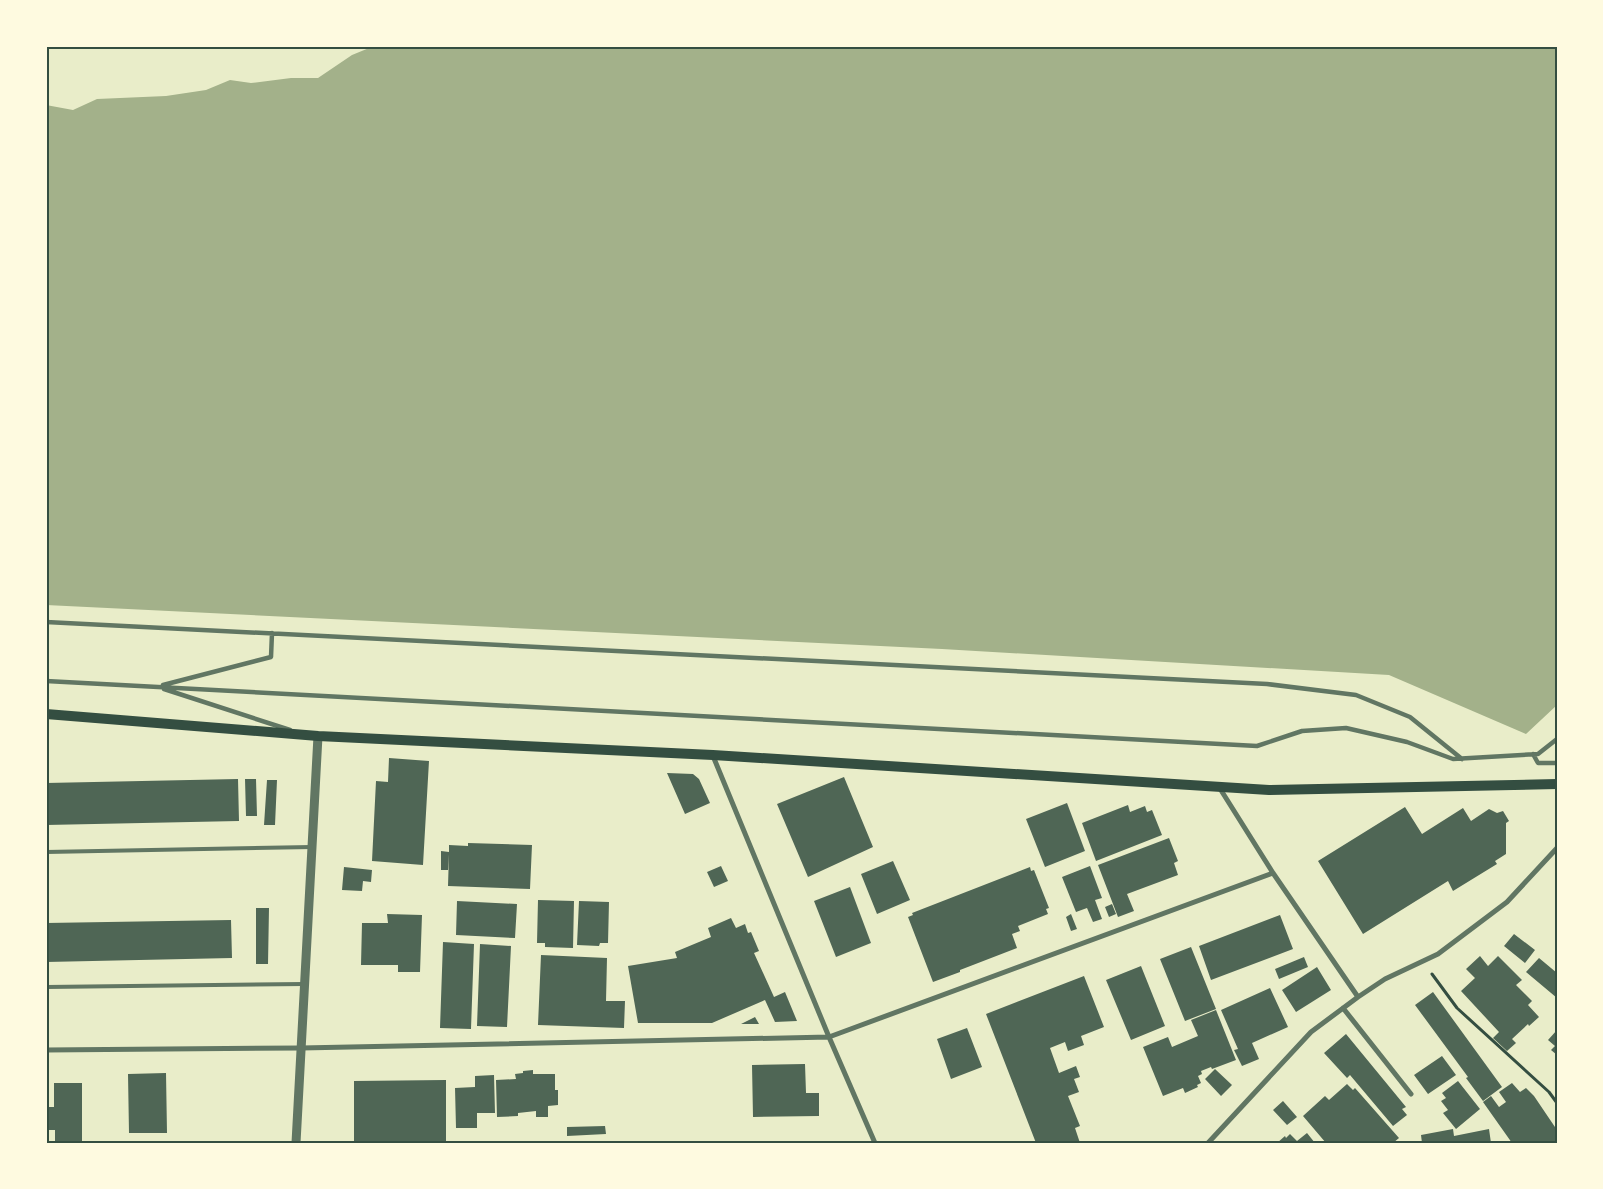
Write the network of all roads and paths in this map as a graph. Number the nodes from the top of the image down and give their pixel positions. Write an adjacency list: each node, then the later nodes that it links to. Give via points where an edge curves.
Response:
1 (46, 622): 2 (street)
2 (272, 633): 4 (street, via 271,657); 11 (street, via 1267,684 1356,695 1410,717)
3 (46, 681): 4 (street)
4 (157, 687): 6 (street); 11 (street, via 1257,746 1302,731 1346,728 1407,742 1453,760)
5 (46, 714): 6 (main road)
6 (301, 734): 7 (main road)
7 (318, 736): 10 (main road); 15 (street)
8 (1557, 740): 9 (street, via 1538,754)
9 (1533, 754): 11 (street); 12 (street, via 1538,763)
10 (713, 755): 14 (main road); 24 (street)
11 (1462, 759)
12 (1557, 763)
13 (1557, 784): 14 (main road, via 1269,790)
14 (1218, 786): 18 (street)
15 (312, 847): 17 (lane); 20 (street)
16 (1557, 848): 19 (street, via 1507,902)
17 (46, 852)
18 (1273, 872): 22 (street); 24 (street)
19 (1424, 961): 22 (street, via 1385,979); 28 (path, via 1457,1008)
20 (304, 984): 21 (lane); 25 (street)
21 (46, 987)
22 (1358, 997): 23 (street)
23 (1343, 1008): 27 (street); 31 (street, via 1310,1032)
24 (829, 1037): 25 (street); 30 (street)
25 (301, 1048): 26 (street); 29 (street)
26 (46, 1050)
27 (1411, 1094)
28 (1557, 1103)
29 (296, 1143)
30 (875, 1143)
31 (1208, 1143)

